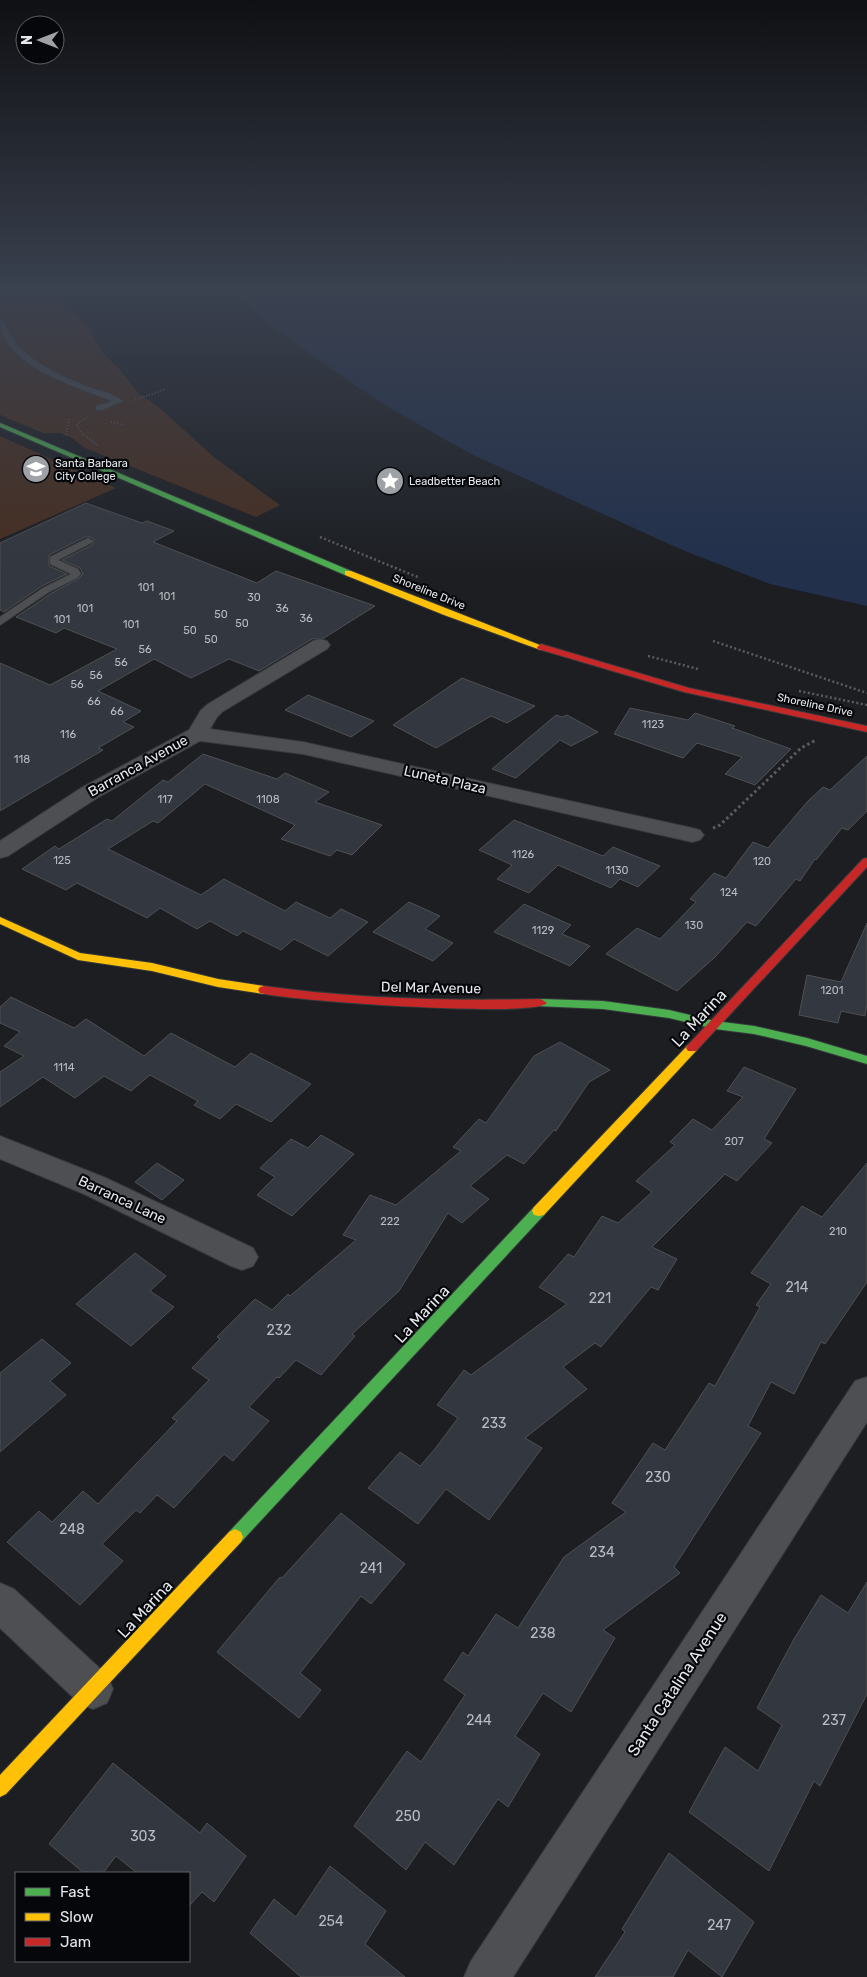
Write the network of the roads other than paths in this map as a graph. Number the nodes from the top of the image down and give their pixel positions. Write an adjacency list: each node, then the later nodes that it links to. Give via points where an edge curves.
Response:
1 (78, 385): 2 (lane, via 119,401)
2 (99, 408)
3 (0, 425): 7 (street, Shoreline Drive, via 239,528 498,632 628,674 718,698)
4 (88, 541): 5 (lane, via 53,559 53,562 75,571 74,576 46,590)
5 (0, 622)
6 (320, 645): 8 (street, Barranca Avenue, via 215,708 208,714)
7 (867, 729)
8 (198, 734): 9 (street, Luneta Plaza, via 303,748); 10 (street, Barranca Avenue, via 89,793)
9 (692, 835)
10 (0, 851)
11 (865, 864): 13 (street, La Marina)
12 (0, 920): 13 (street, Del Mar Avenue, via 78,956 288,994 420,1004 603,1005 669,1014)
13 (715, 1025): 14 (street, Del Mar Avenue, via 798,1040); 19 (street, La Marina)
14 (867, 1060)
15 (0, 1147): 16 (street, Barranca Lane, via 95,1186)
16 (242, 1257)
17 (867, 1392): 21 (street, Santa Catalina Avenue)
18 (0, 1602): 19 (street)
19 (93, 1689): 20 (street, La Marina)
20 (0, 1788)
21 (487, 1977)

